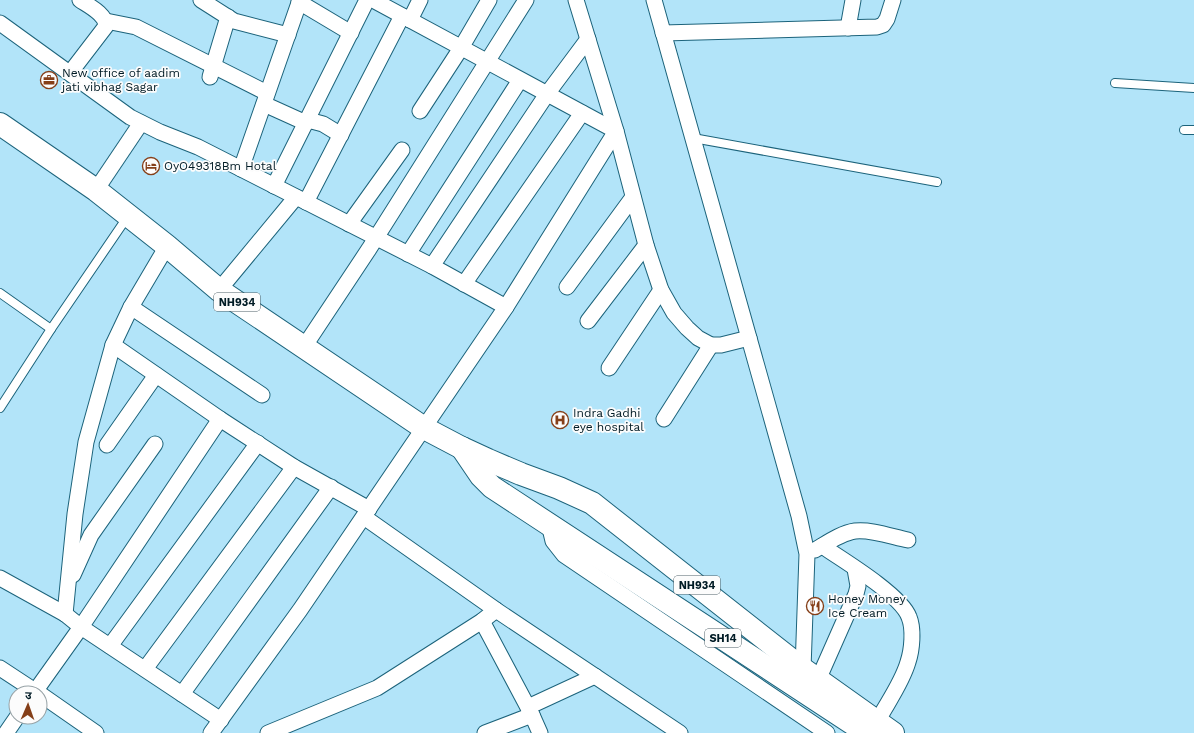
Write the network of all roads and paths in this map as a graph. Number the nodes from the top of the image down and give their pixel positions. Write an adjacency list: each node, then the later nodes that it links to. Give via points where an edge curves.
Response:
1 (80, 0): 15 (street)
2 (201, 0): 13 (street)
3 (367, 0): 18 (street)
4 (373, 0): 14 (street)
5 (420, 0): 14 (street)
6 (489, 0): 22 (street)
7 (526, 0): 23 (street)
8 (576, 0): 21 (street)
9 (654, 0): 19 (street)
10 (853, 0): 17 (street)
11 (893, 0): 17 (street, via 888,19 883,26)
12 (300, 1): 18 (street); 20 (street)
13 (228, 17): 20 (street, via 234,21); 24 (street)
14 (406, 18): 22 (street); 39 (street)
15 (106, 21): 24 (street, via 136,27); 25 (street, via 106,26)
16 (0, 24): 25 (street)
17 (848, 28): 19 (street)
18 (351, 33): 34 (street)
19 (663, 33): 40 (street)
20 (288, 35): 30 (street)
21 (588, 39): 29 (street); 38 (street)
22 (461, 48): 23 (street); 31 (street)
23 (486, 61): 26 (street); 50 (street)
24 (211, 71): 30 (street)
25 (70, 73): 33 (street, via 130,118)
26 (520, 80): 29 (street); 53 (street)
27 (1115, 83): 28 (lane)
28 (1194, 88)
29 (547, 94): 32 (street); 54 (street)
30 (266, 98): 34 (street); 42 (street)
31 (420, 111)
32 (582, 113): 38 (street); 55 (street)
33 (141, 123): 42 (street); 45 (street)
34 (306, 123): 39 (street, via 308,120 323,124); 44 (street)
35 (0, 124): 45 (main road, NH934)
36 (1184, 130): 37 (lane)
37 (1194, 130)
38 (616, 131): 46 (street); 61 (street)
39 (341, 135): 47 (street)
40 (693, 138): 43 (lane); 64 (street)
41 (402, 150): 49 (street)
42 (241, 169): 44 (street)
43 (937, 182)
44 (274, 186): 47 (street)
45 (96, 190): 48 (main road, NH934)
46 (633, 197): 51 (street); 56 (street)
47 (301, 200): 49 (street); 57 (street)
48 (128, 215): 52 (main road, NH934); 63 (lane)
49 (349, 224): 50 (street)
50 (376, 237): 53 (street); 67 (street)
51 (646, 245): 58 (street); 62 (street)
52 (167, 246): 57 (main road, NH934); 60 (street)
53 (408, 254): 54 (street)
54 (432, 266): 55 (street)
55 (464, 284): 61 (street)
56 (567, 287)
57 (219, 290): 67 (main road, NH934)
58 (661, 290): 66 (street, via 687,328); 68 (street)
59 (0, 293): 63 (lane)
60 (131, 307): 65 (street); 70 (street)
61 (506, 307): 74 (street)
62 (588, 321)
63 (51, 329): 71 (lane)
64 (750, 338): 66 (street); 85 (street, via 800,516)
65 (112, 345): 69 (street); 88 (street, via 86,442 75,514)
66 (711, 345): 73 (street)
67 (304, 347): 74 (main road, NH934)
68 (609, 368)
69 (156, 375): 72 (street); 77 (street)
70 (262, 395)
71 (0, 408)
72 (220, 419): 75 (street); 92 (street)
73 (664, 419)
74 (424, 428): 78 (main road, NH934); 81 (street)
75 (258, 443): 79 (street); 93 (street)
76 (155, 444): 88 (street, via 91,535)
77 (107, 445)
78 (462, 448): 82 (main road, SH14, via 481,476 492,487); 96 (main road, NH934, via 592,503)
79 (294, 467): 80 (street); 95 (street)
80 (331, 487): 81 (street); 100 (street)
81 (366, 513): 89 (street); 103 (street)
82 (549, 524): 105 (main road, SH14); 112 (street, via 553,541 564,555)
83 (908, 540): 84 (street, via 855,531)
84 (822, 546): 85 (street); 86 (street)
85 (807, 554): 96 (street)
86 (855, 568): 96 (street, via 858,586 856,594); 105 (street, via 897,600 909,616 912,636 908,662)
87 (0, 578): 90 (street)
88 (68, 589): 90 (street)
89 (496, 610): 91 (street); 97 (street)
90 (65, 614): 92 (street)
91 (482, 621): 102 (street); 104 (street, via 377,688)
92 (81, 627): 93 (street); 99 (street)
93 (110, 646): 95 (street)
94 (0, 668): 98 (street)
95 (145, 669): 100 (street)
96 (811, 674): 105 (main road, NH934)
97 (595, 676): 102 (street); 111 (street)
98 (25, 685)
99 (42, 685)
100 (182, 694): 103 (street)
101 (48, 700): 106 (street)
102 (530, 711): 109 (street); 110 (street)
103 (221, 720): 107 (street)
104 (294, 728): 108 (street)
105 (879, 729)
106 (96, 733)
107 (211, 733)
108 (268, 733)
109 (485, 733)
110 (540, 733)
111 (680, 733)
112 (827, 733)

